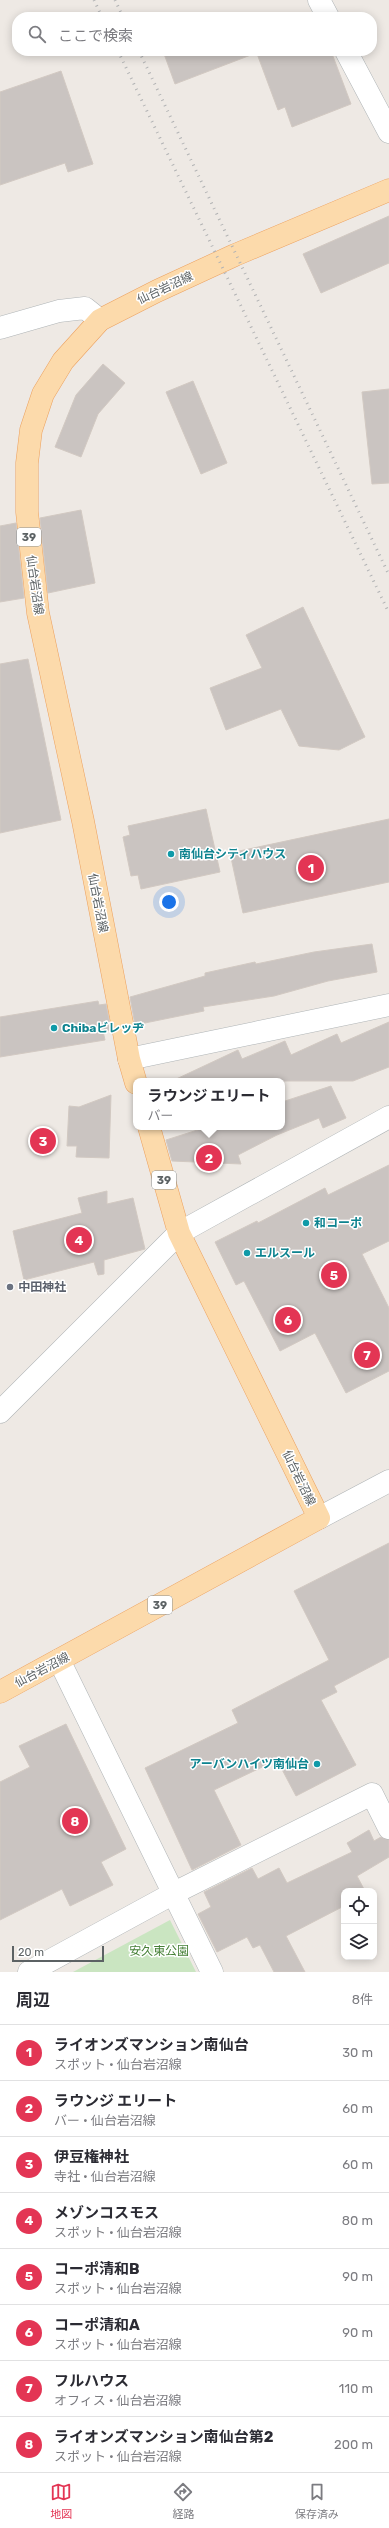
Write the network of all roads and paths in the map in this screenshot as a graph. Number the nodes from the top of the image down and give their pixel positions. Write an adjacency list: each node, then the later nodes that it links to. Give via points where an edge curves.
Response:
1 (320, 0): 2 (street)
2 (326, 12)
3 (349, 56): 4 (street)
4 (389, 132)
5 (389, 190): 6 (main road, 仙台岩沼線 / 39, via 235,255)
6 (100, 320): 7 (street, via 85,308 59,312); 9 (main road, 仙台岩沼線 / 39, via 63,361 43,394 31,430 27,463 27,512 38,613 83,821)
7 (0, 328)
8 (389, 1005): 9 (street)
9 (129, 1060): 10 (main road, 仙台岩沼線 / 39)
10 (134, 1078)
11 (389, 1117): 13 (street)
12 (150, 1130): 13 (main road, 仙台岩沼線 / 39)
13 (179, 1233): 14 (street); 16 (main road, 仙台岩沼線 / 39)
14 (0, 1412)
15 (389, 1481): 16 (street)
16 (319, 1518): 17 (main road, 仙台岩沼線 / 39)
17 (60, 1660): 18 (main road, 仙台岩沼線 / 39); 20 (street)
18 (0, 1692)
19 (389, 1828): 20 (street, via 372,1794)
20 (174, 1893): 21 (street); 22 (street)
21 (29, 1972)
22 (212, 1972)

